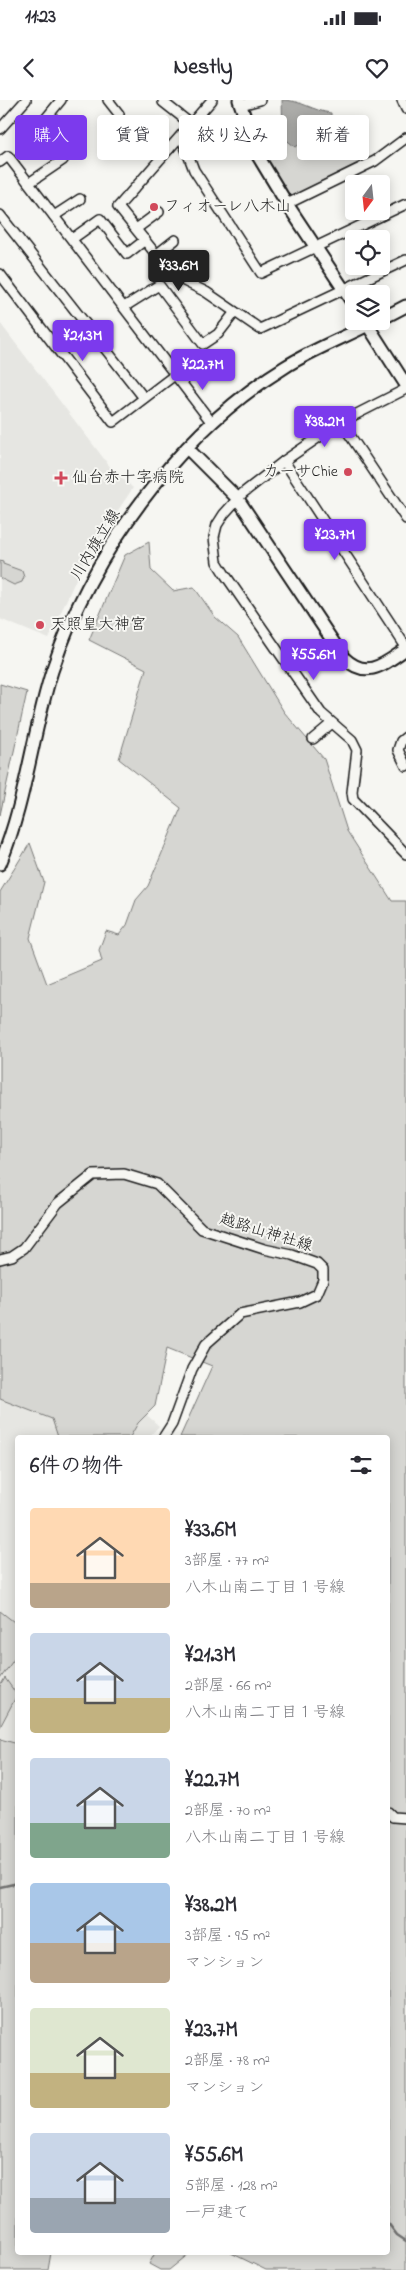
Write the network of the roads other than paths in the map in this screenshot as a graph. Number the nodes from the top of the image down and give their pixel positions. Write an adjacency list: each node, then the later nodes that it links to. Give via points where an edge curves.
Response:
1 (26, 100): 13 (street)
2 (61, 100): 20 (street, via 38,128 63,160)
3 (108, 100): 10 (street)
4 (212, 100): 12 (street)
5 (260, 100): 8 (street)
6 (402, 100): 9 (street)
7 (163, 102): 11 (street)
8 (240, 102): 22 (street, via 258,156)
9 (406, 109)
10 (119, 114)
11 (180, 115)
12 (199, 115)
13 (0, 129)
14 (179, 138): 16 (street)
15 (406, 138): 22 (street, via 375,161)
16 (169, 150)
17 (160, 160): 27 (street, via 118,206)
18 (190, 160): 31 (street, via 261,273)
19 (0, 162): 20 (street, via 8,156)
20 (29, 183): 26 (street)
21 (80, 200): 26 (street)
22 (287, 204): 31 (street)
23 (406, 204): 31 (street)
24 (159, 212): 27 (street)
25 (0, 215): 45 (street)
26 (54, 216): 28 (street)
27 (136, 229): 29 (street)
28 (72, 239): 29 (street, via 100,219 127,254); 37 (street)
29 (145, 240): 32 (street)
30 (175, 240): 32 (street)
31 (316, 248): 35 (street)
32 (156, 254): 38 (street, via 180,279)
33 (406, 260): 35 (street)
34 (0, 274): 45 (street, via 113,422)
35 (344, 290): 38 (street, via 260,329)
36 (406, 306): 39 (street)
37 (124, 307): 38 (street, via 159,285 203,344 218,334); 42 (street)
38 (235, 312)
39 (390, 314)
40 (355, 330): 47 (street, 川内旗立線, via 286,366)
41 (373, 330): 43 (street)
42 (176, 374): 45 (street); 47 (street)
43 (406, 384)
44 (406, 389): 46 (street)
45 (144, 398)
46 (341, 422): 49 (street); 51 (street)
47 (212, 423): 48 (street, 川内旗立線)
48 (187, 448): 50 (street); 58 (street, 川内旗立線, via 140,504 109,552 63,642 52,672 14,827)
49 (284, 461): 50 (street); 52 (street)
50 (238, 499): 52 (street, via 352,666 370,669 382,665); 53 (street, via 217,525 214,537 217,562 321,713)
51 (406, 519)
52 (406, 648)
53 (332, 723): 55 (street); 57 (street, via 352,740 357,750 353,799)
54 (406, 737): 56 (street, via 398,750)
55 (313, 739)
56 (406, 766)
57 (405, 849)
58 (0, 864)
59 (0, 1259): 60 (street, 越路山神社線, via 24,1248 58,1203 94,1175 124,1174 157,1184 202,1230 292,1255 317,1264 323,1270 317,1294 300,1302 240,1314 206,1344)
60 (165, 1435)
61 (390, 1814): 62 (street)
62 (406, 1818)

